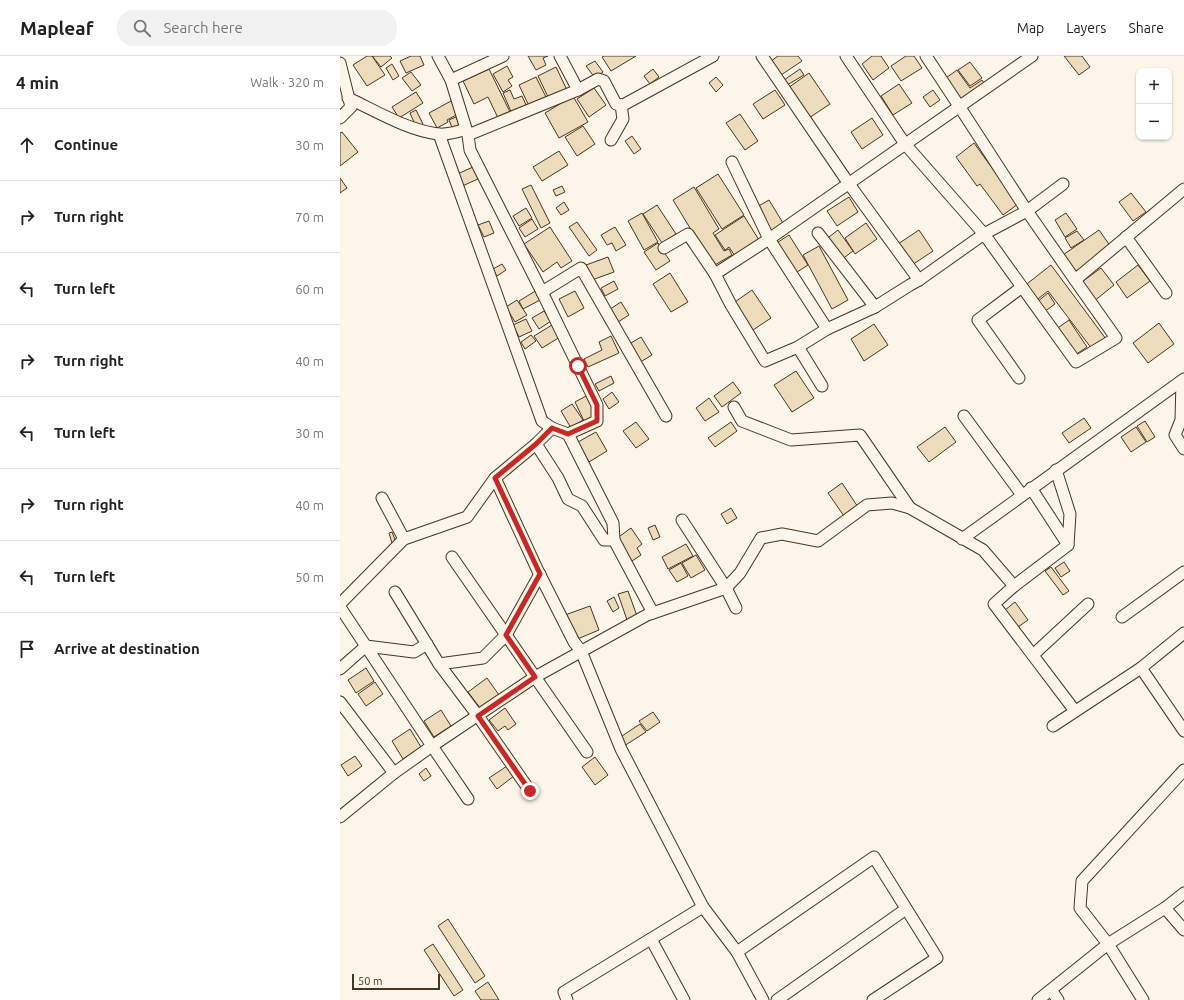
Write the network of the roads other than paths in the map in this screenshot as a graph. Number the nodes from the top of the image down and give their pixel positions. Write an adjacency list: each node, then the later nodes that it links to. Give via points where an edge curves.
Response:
1 (438, 56): 11 (street)
2 (503, 56): 11 (street)
3 (560, 56): 12 (street)
4 (713, 56): 9 (street)
5 (762, 56): 22 (street)
6 (846, 56): 20 (street)
7 (926, 56): 15 (street)
8 (1032, 56): 15 (street)
9 (695, 60): 14 (street)
10 (340, 63): 13 (street)
11 (451, 80): 17 (street)
12 (578, 90): 14 (street, via 598,79 604,80 616,104); 17 (street)
13 (348, 98): 16 (street, via 351,107); 18 (street, via 412,128)
14 (621, 105): 19 (street, via 624,119)
15 (960, 106): 20 (street); 25 (street)
16 (340, 118)
17 (467, 132): 18 (street); 35 (street, via 470,150)
18 (439, 134): 46 (street, via 542,421)
19 (611, 140)
20 (905, 144): 22 (street); 27 (street)
21 (732, 162): 29 (street)
22 (849, 184): 29 (street); 32 (street)
23 (1063, 184): 25 (street)
24 (1184, 189): 28 (street)
25 (1027, 211): 27 (street); 33 (street)
26 (818, 233): 37 (street)
27 (984, 234): 32 (street); 34 (street)
28 (1126, 237): 33 (street); 36 (street)
29 (768, 239): 31 (street); 38 (street)
30 (664, 248): 31 (street, via 688,234)
31 (715, 274): 39 (street, via 765,361)
32 (919, 280): 37 (street)
33 (1076, 280): 34 (street, via 1116,338 1076,362)
34 (1022, 287): 40 (street, via 978,320)
35 (542, 292): 44 (street, via 581,268); 47 (street, via 597,405 597,421)
36 (1166, 293)
37 (875, 307): 38 (street)
38 (827, 329): 39 (street)
39 (798, 347): 42 (street)
40 (1019, 378)
41 (1183, 380): 49 (street, via 1181,420 1175,435); 50 (street)
42 (822, 386)
43 (734, 407): 54 (street, via 742,421 791,440 860,435)
44 (666, 416)
45 (964, 416): 52 (street)
46 (552, 428): 47 (street); 48 (street)
47 (568, 434): 58 (street, via 613,523)
48 (536, 444): 51 (street); 58 (street, via 568,499 582,506 604,540)
49 (1184, 449)
50 (1056, 470): 52 (street); 59 (street, via 1070,514)
51 (495, 478): 56 (street, via 467,518); 61 (street)
52 (1027, 492): 57 (street); 59 (street)
53 (382, 498): 56 (street)
54 (910, 508): 57 (street); 64 (street, via 892,503 867,505 818,541 782,534 761,538 740,573)
55 (682, 520): 64 (street)
56 (404, 539): 66 (street)
57 (962, 539): 63 (street, via 983,550)
58 (614, 540): 70 (street)
59 (1068, 545): 63 (street)
60 (452, 557): 73 (street)
61 (540, 574): 73 (street); 76 (street, via 574,642)
62 (1184, 574): 71 (street)
63 (1014, 586): 77 (street, via 994,604)
64 (726, 588): 69 (street); 70 (street)
65 (395, 592): 74 (street)
66 (340, 604)
67 (1088, 604): 77 (street)
68 (340, 607): 75 (street)
69 (736, 608)
70 (653, 613): 76 (street)
71 (1122, 617)
72 (1184, 633): 79 (street)
73 (506, 635): 78 (street, via 483,658); 81 (street)
74 (427, 644): 75 (street, via 414,652); 78 (street)
75 (366, 646): 80 (street); 87 (street)
76 (581, 650): 81 (street); 95 (street, via 621,749)
77 (1033, 655): 83 (street)
78 (439, 664): 84 (street)
79 (1141, 668): 83 (street); 86 (street)
80 (340, 669)
81 (535, 677): 84 (street); 88 (street)
82 (340, 702): 90 (street)
83 (1075, 712): 85 (street)
84 (478, 716): 87 (street); 91 (street)
85 (1053, 726)
86 (1184, 731)
87 (432, 746): 90 (street); 92 (street)
88 (587, 752)
89 (1184, 770): 100 (street, via 1082,881 1080,908)
90 (394, 772): 93 (street)
91 (530, 791)
92 (468, 799)
93 (340, 817)
94 (1184, 893): 96 (street)
95 (703, 907): 99 (street); 101 (street)
96 (1165, 908): 98 (street); 100 (street)
97 (906, 909): 101 (street, via 874,858); 106 (street); 107 (street, via 937,958)
98 (1184, 930)
99 (651, 939): 103 (street, via 564,992); 104 (street)
100 (1108, 944): 102 (street); 110 (street)
101 (736, 952): 105 (street)
102 (1051, 990): 108 (street); 109 (street)
103 (567, 1000)
104 (684, 1000)
105 (764, 1000)
106 (777, 1000)
107 (873, 1000)
108 (1038, 1000)
109 (1058, 1000)
110 (1143, 1000)

